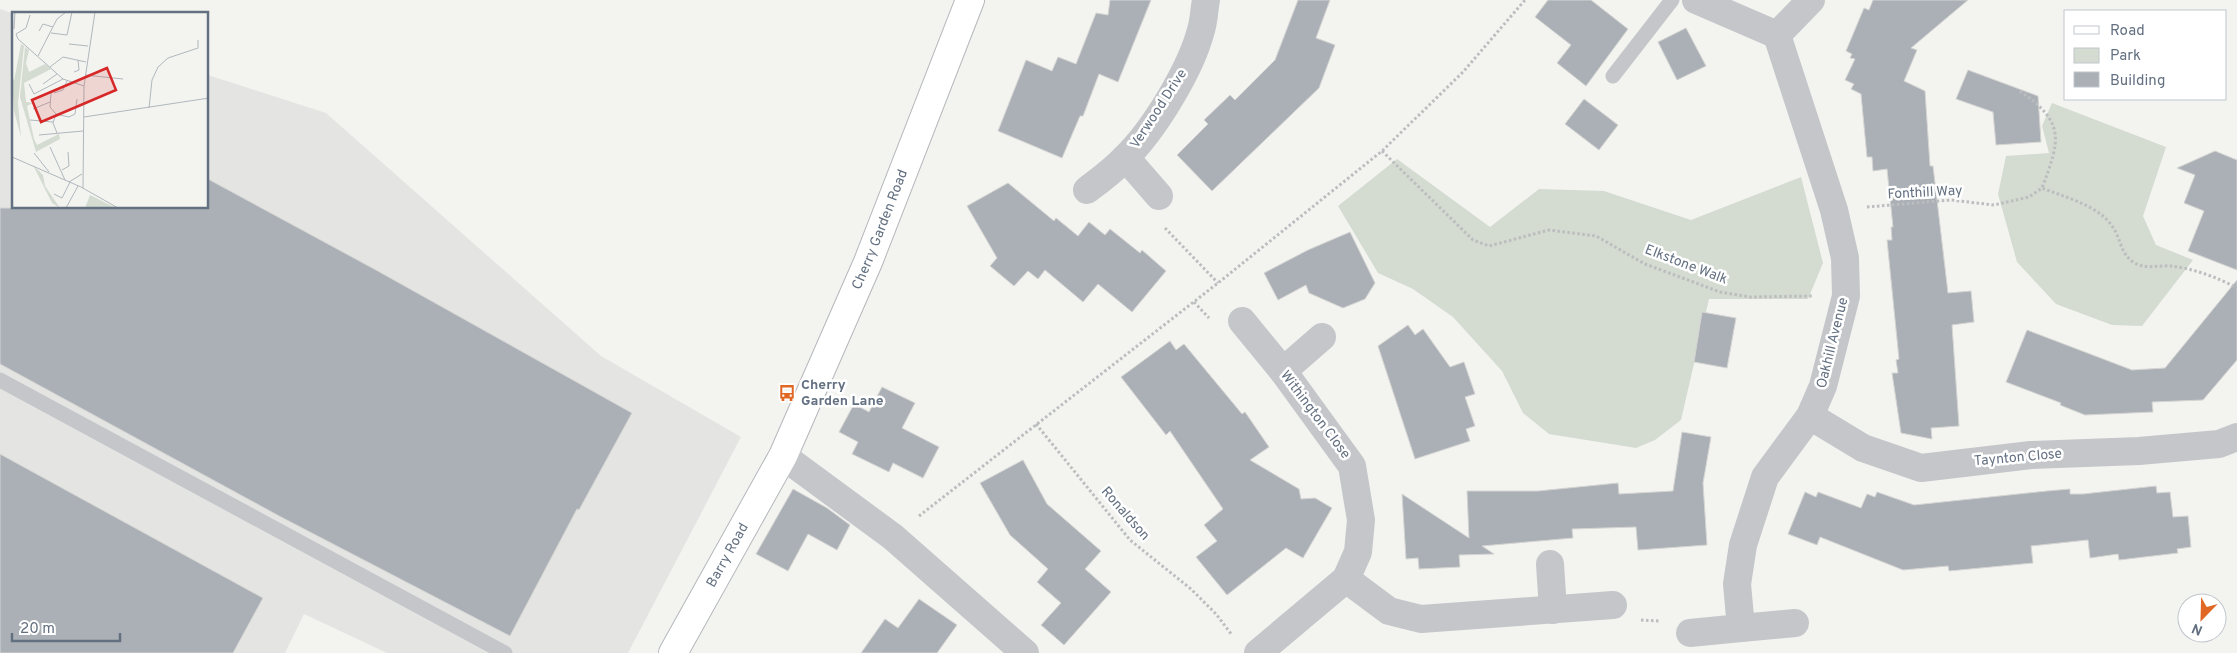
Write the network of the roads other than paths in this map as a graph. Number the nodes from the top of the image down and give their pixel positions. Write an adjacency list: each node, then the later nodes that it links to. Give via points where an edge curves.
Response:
1 (970, 0): 17 (main road, Cherry Garden Road, via 868,262)
2 (1206, 0): 8 (street, Verwood Drive, via 1201,30 1191,59 1177,86)
3 (1672, 0): 7 (lane)
4 (1696, 0): 6 (street)
5 (1811, 0): 6 (street)
6 (1777, 35): 15 (street, Oakhill Avenue, via 1834,210 1845,258 1846,296 1823,386)
7 (1613, 76)
8 (1126, 158): 9 (street, Verwood Drive); 10 (street, Verwood Drive)
9 (1087, 190)
10 (1160, 196)
11 (1242, 321): 13 (street, Withington Close)
12 (1322, 337): 13 (street)
13 (1283, 371): 19 (street, Withington Close, via 1352,466 1361,520 1358,552)
14 (0, 380): 25 (lane)
15 (1810, 416): 16 (street, Taynton Close, via 1863,448 1921,468 2032,455 2139,451); 23 (street, Oakhill Avenue, via 1765,478 1743,545 1737,584)
16 (2237, 438)
17 (783, 456): 26 (main road, Barry Road); 27 (street, via 893,537)
18 (1550, 564): 21 (street)
19 (1346, 579): 21 (street, via 1389,611 1421,619); 28 (street, Withington Close)
20 (1613, 606): 21 (street)
21 (1552, 610)
22 (1796, 623): 23 (street)
23 (1741, 628): 24 (street)
24 (1690, 633)
25 (505, 653)
26 (673, 653)
27 (1025, 653)
28 (1258, 653)

